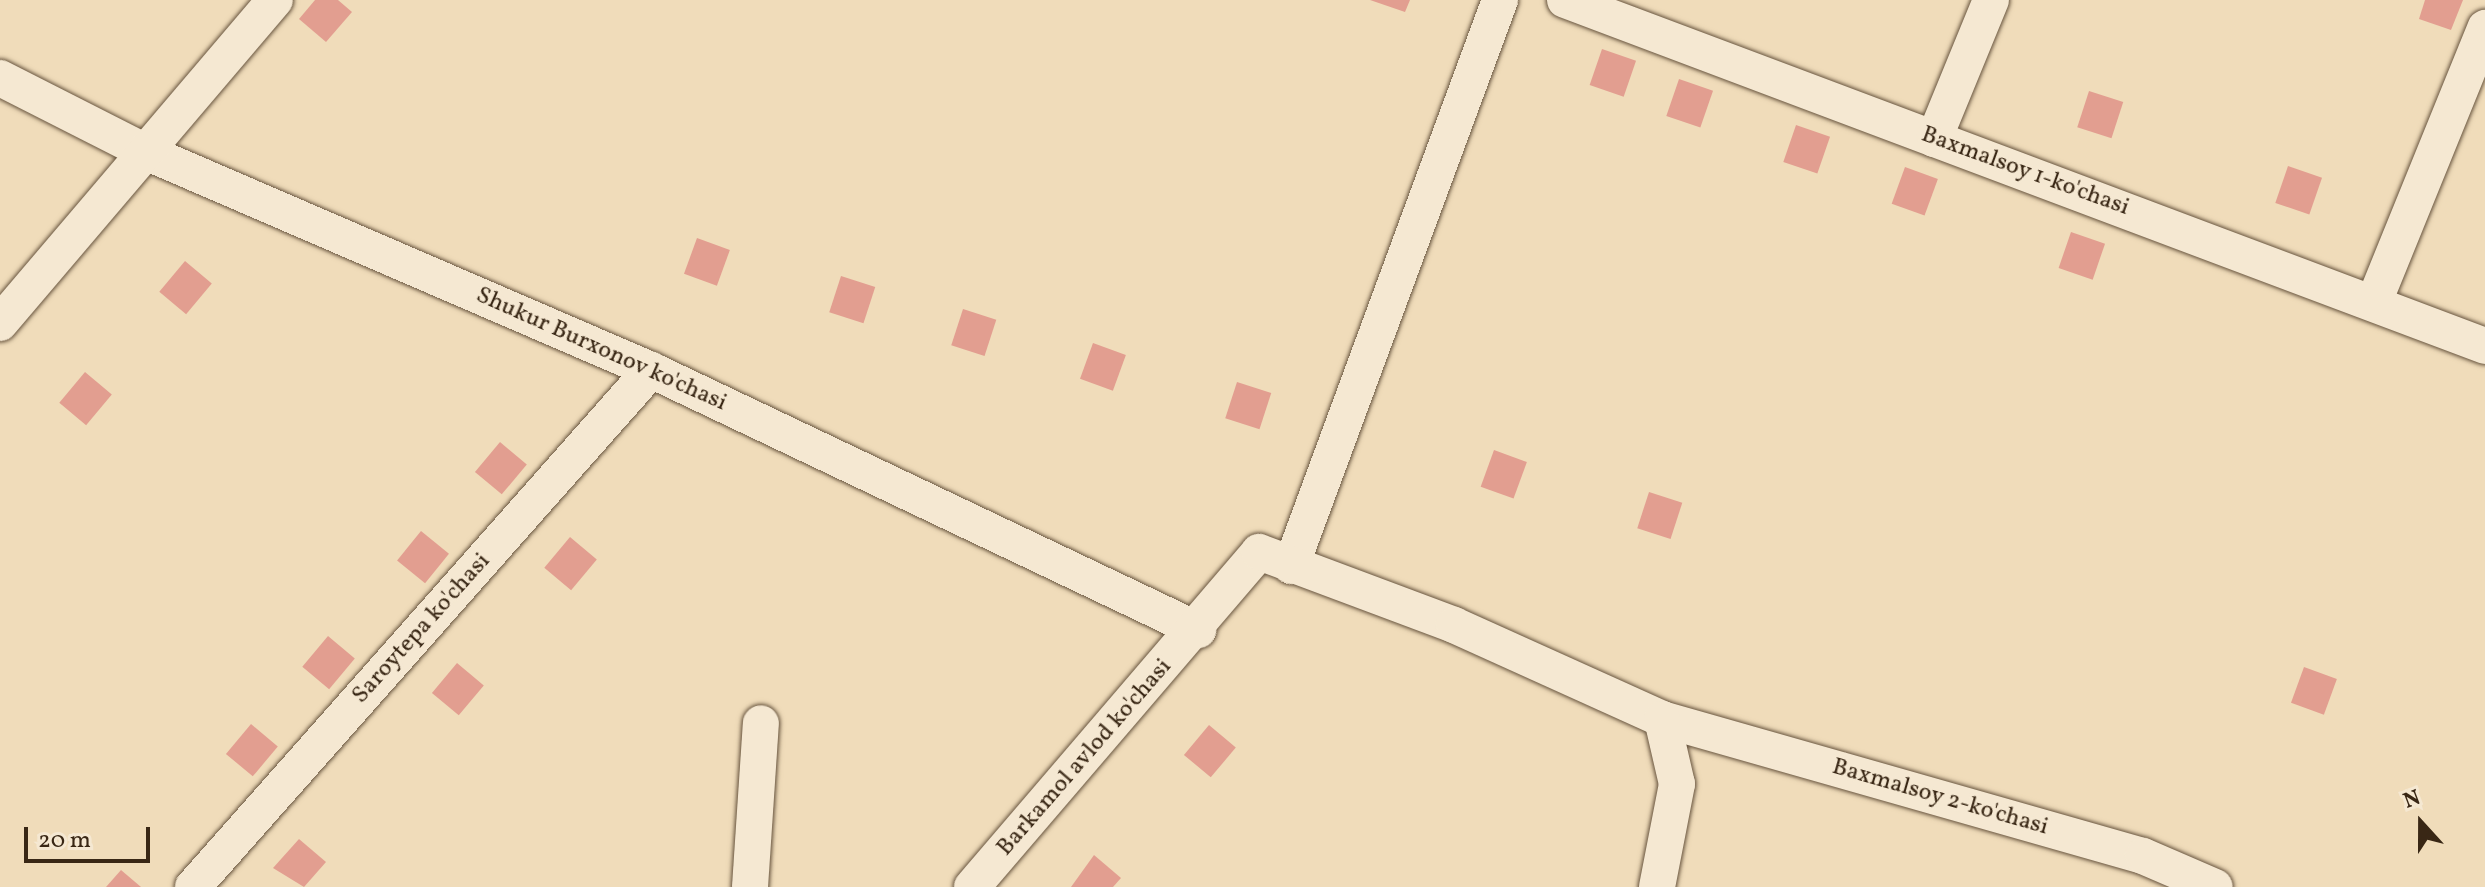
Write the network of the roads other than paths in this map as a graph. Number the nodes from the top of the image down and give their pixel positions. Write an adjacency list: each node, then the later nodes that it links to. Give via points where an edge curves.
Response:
1 (275, 0): 8 (street)
2 (1500, 0): 13 (street)
3 (1565, 0): 7 (street, Baxmalsoy 1-ko'chasi)
4 (1991, 0): 7 (street)
5 (2485, 28): 9 (street)
6 (0, 78): 8 (street, Shukur Burxonov ko'chasi)
7 (1934, 139): 9 (street, Baxmalsoy 1-ko'chasi)
8 (148, 153): 10 (street); 12 (street, Shukur Burxonov ko'chasi)
9 (2374, 302): 11 (street, Baxmalsoy 1-ko'chasi)
10 (0, 323)
11 (2485, 346)
12 (651, 370): 14 (street, Shukur Burxonov ko'chasi); 17 (street, Saroytepa ko'chasi)
13 (1291, 566): 14 (street, Baxmalsoy 2-ko'chasi, via 1259,552); 15 (street, Baxmalsoy 2-ko'chasi, via 1454,625)
14 (1198, 630): 19 (street, Barkamol avlod ko'chasi)
15 (1662, 719): 20 (street, via 1677,784); 21 (street, Baxmalsoy 2-ko'chasi, via 2143,856)
16 (761, 723): 18 (street)
17 (193, 887)
18 (750, 887)
19 (972, 887)
20 (1657, 887)
21 (2215, 887)

